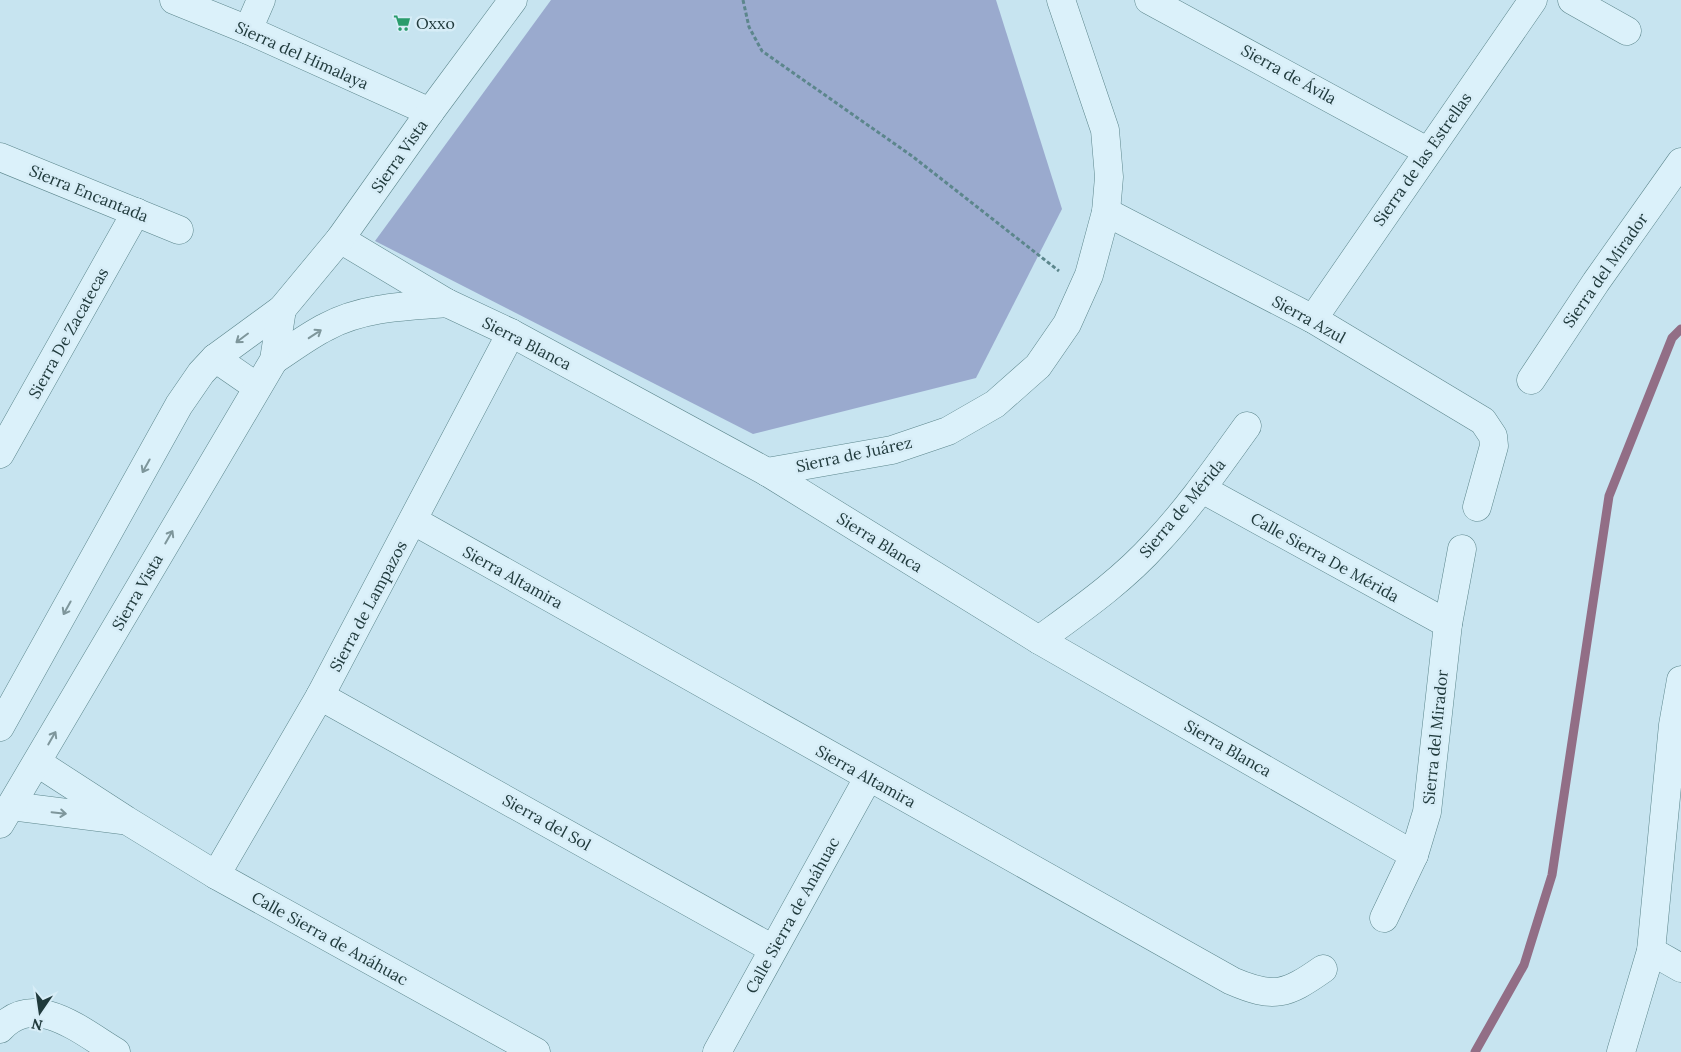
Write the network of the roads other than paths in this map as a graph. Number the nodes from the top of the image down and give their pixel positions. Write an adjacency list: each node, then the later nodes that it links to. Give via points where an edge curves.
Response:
1 (174, 0): 8 (street, Sierra del Himalaya)
2 (261, 0): 8 (street)
3 (513, 0): 10 (street, Sierra Vista)
4 (1149, 0): 11 (street, Sierra de Ávila)
5 (1533, 0): 11 (street, Sierra de las Estrellas)
6 (1572, 0): 9 (street)
7 (1063, 1): 15 (street, Sierra de Juárez, via 1105,130 1110,177)
8 (248, 30): 10 (street, Sierra del Himalaya)
9 (1627, 31)
10 (430, 112): 17 (street, Sierra Vista)
11 (1427, 151): 20 (street, Sierra de las Estrellas)
12 (0, 157): 14 (street, Sierra Encantada)
13 (1681, 162): 24 (street, Sierra del Mirador)
14 (136, 212): 16 (street, Sierra Encantada); 27 (street, Sierra De Zacatecas)
15 (1106, 212): 20 (street, Sierra Azul); 28 (street, Sierra de Juárez, via 1089,275 1067,324 1038,366 995,404 948,431 892,450)
16 (179, 230)
17 (340, 240): 18 (street, Sierra Blanca); 19 (street, Sierra Vista)
18 (447, 303): 21 (street, Sierra Blanca); 23 (street, Sierra Vista, one-way to 18, via 327,326 359,314)
19 (282, 309): 22 (street, Sierra Vista, one-way to 22); 23 (street, Sierra Vista)
20 (1313, 319): 30 (street, Sierra Azul, via 1482,420 1493,436 1494,446)
21 (511, 333): 28 (street, Sierra Blanca); 31 (street, Sierra de Lampazos)
22 (215, 358): 25 (street); 36 (street, Sierra Vista, one-way to 36, via 180,405)
23 (274, 360): 25 (street, Sierra Vista)
24 (1531, 380)
25 (258, 387): 41 (street, Sierra Vista, one-way to 25)
26 (1247, 426): 29 (street, Sierra de Mérida)
27 (0, 454)
28 (767, 472): 34 (street, Sierra Blanca)
29 (1202, 489): 33 (street, Calle Sierra De Mérida); 34 (street, Sierra de Mérida, via 1132,567)
30 (1477, 507)
31 (414, 521): 37 (street, Sierra de Lampazos); 42 (street, Sierra Altamira)
32 (1462, 550): 33 (street, Sierra del Mirador)
33 (1448, 624): 45 (street, Sierra del Mirador, via 1428,802)
34 (1039, 640): 45 (street, Sierra Blanca)
35 (1681, 680): 39 (street)
36 (25, 682): 38 (street, via 9,692); 40 (street, Sierra Vista)
37 (320, 696): 46 (street, Sierra de Lampazos); 48 (street, Sierra del Sol)
38 (0, 704)
39 (1677, 727): 49 (street)
40 (0, 728)
41 (38, 763): 43 (street, Sierra Vista); 44 (street, Calle Sierra de Anáhuac)
42 (868, 778): 48 (street, Calle Sierra de Anáhuac); 51 (street, Sierra Altamira, via 1253,990 1273,994 1288,990)
43 (5, 815): 44 (street, Calle Sierra de Anáhuac, one-way to 44)
44 (126, 820): 46 (street, Calle Sierra de Anáhuac)
45 (1414, 855): 47 (street, Sierra del Mirador)
46 (216, 874): 54 (street, Calle Sierra de Anáhuac)
47 (1384, 918)
48 (773, 949): 55 (street, Calle Sierra de Anáhuac)
49 (1651, 951): 50 (street); 56 (street)
50 (1681, 968)
51 (1323, 969)
52 (0, 1029): 53 (street, via 9,1020 36,1011 61,1020)
53 (116, 1052)
54 (536, 1052)
55 (717, 1052)
56 (1621, 1052)

